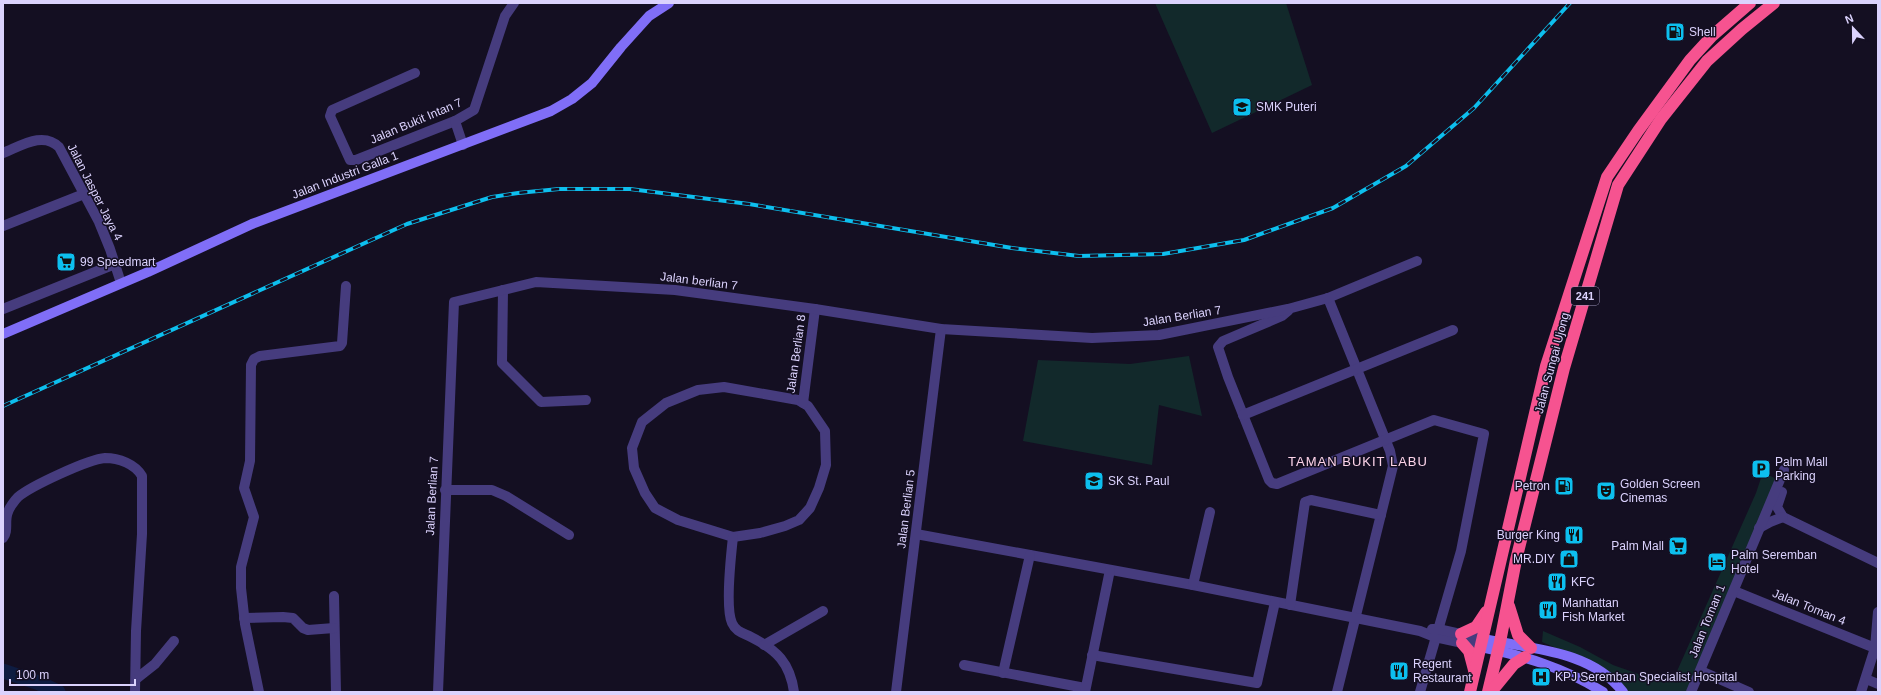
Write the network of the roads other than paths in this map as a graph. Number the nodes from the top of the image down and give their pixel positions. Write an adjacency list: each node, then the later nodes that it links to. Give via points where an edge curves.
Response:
1 (514, 3): 6 (street, Jalan Bukit Intan 7, via 505,16 474,110)
2 (669, 3): 7 (main road, Jalan Industri Galla 1, via 649,16 592,83 572,99 537,118)
3 (1750, 3): 47 (highway, Jalan Sungai Ujong / 241, via 1712,36 1690,60 1608,177 1546,366)
4 (1774, 3): 45 (highway, Jalan Sungai Ujong / 241, via 1707,61 1661,119 1618,185 1564,368 1516,560)
5 (415, 73): 6 (street, Jalan Bukit Intan 7, via 332,110 330,116 350,160 356,160)
6 (455, 121): 7 (street)
7 (463, 145): 13 (main road, Jalan Industri Galla 1, via 252,224)
8 (3, 153): 9 (street, Jalan Jasper Jaya 4, via 35,140 50,140 59,147)
9 (84, 194): 10 (street); 12 (street, Jalan Jasper Jaya 4, via 100,222)
10 (3, 226)
11 (1417, 261): 16 (street, Jalan Berlian 7)
12 (115, 264): 13 (street, Jalan Jasper Jaya 4); 18 (street)
13 (122, 283): 23 (main road, Jalan Industri Galla 1)
14 (346, 286): 50 (street, via 340,346 260,356 251,365 250,461 244,488 254,517 241,566)
15 (503, 290): 17 (street, Jalan berlian 7); 19 (street, Jalan berlian 7, via 536,282 675,290); 25 (street, via 502,363 541,402)
16 (1328, 298): 20 (street, Jalan Berlian 7); 24 (street)
17 (454, 302): 29 (street, Jalan Berlian 7)
18 (3, 309)
19 (815, 309): 21 (street, Jalan berlian 7); 26 (street, Jalan Berlian 8)
20 (1288, 309): 21 (street, Jalan Berlian 7, via 1159,335 1092,338); 27 (street, via 1282,316 1223,341 1218,347)
21 (941, 329): 34 (street, Jalan Berlian 5)
22 (1453, 330): 24 (street)
23 (3, 334)
24 (1357, 369): 27 (street); 28 (street)
25 (586, 400)
26 (803, 403): 36 (street, Jalan Berlian 8, via 808,406 825,431 826,466 810,508 799,520 785,526 760,533); 36 (street, Jalan Berlian 8, via 724,387 704,389 666,403 642,422 632,448 634,468 655,508 678,520)
27 (1243, 415): 28 (street, via 1269,480 1277,484)
28 (1385, 438): 31 (street, via 1393,466); 53 (street, via 1434,420 1484,434 1461,551)
29 (445, 490): 35 (street, via 492,490); 73 (street, Jalan Berlian 7)
30 (1210, 512): 41 (street)
31 (1381, 515): 46 (street, via 1311,500 1305,502); 51 (street)
32 (1783, 517): 33 (street); 33 (street, Jalan Toman 1, via 1777,509 1777,504 1787,471); 39 (street)
33 (1759, 528): 42 (street, Jalan Toman 1)
34 (916, 534): 38 (street); 75 (street, Jalan Berlian 5)
35 (569, 535)
36 (732, 536): 57 (street, via 728,597 731,622 738,631)
37 (3, 538): 67 (street, via 6,534 8,512 18,497 50,478 104,458 126,462 140,472 142,534 136,631)
38 (1030, 555): 40 (street); 64 (street)
39 (1878, 563)
40 (1110, 570): 41 (street); 61 (street)
41 (1193, 586): 44 (street)
42 (1734, 591): 59 (street, Jalan Toman 4); 63 (street, Jalan Toman 1)
43 (334, 596): 52 (street)
44 (1274, 602): 46 (street); 61 (street, via 1257,683)
45 (1508, 603): 58 (highway, Jalan Sungai Ujong / 241); 60 (highway, via 1516,630)
46 (1290, 605): 51 (street)
47 (1490, 607): 54 (highway, via 1476,627); 56 (highway, Jalan Sungai Ujong / 241)
48 (823, 611): 57 (street)
49 (1878, 612): 59 (street)
50 (244, 618): 52 (street, via 293,618 308,630); 71 (street)
51 (1355, 618): 53 (street); 76 (street)
52 (334, 628): 72 (street)
53 (1436, 633): 54 (street); 77 (street)
54 (1462, 638): 56 (street); 65 (highway, via 1469,651)
55 (174, 641): 67 (street, via 155,664)
56 (1482, 643): 58 (main road); 65 (highway, Jalan Sungai Ujong / 241)
57 (764, 645): 74 (street, via 781,656 792,677)
58 (1499, 646): 60 (main road); 79 (highway, Jalan Sungai Ujong / 241)
59 (1875, 648): 66 (street)
60 (1528, 652): 80 (highway, via 1514,664); 81 (main road); 82 (main road, via 1565,655 1597,668 1616,682)
61 (1092, 656): 69 (street)
62 (964, 666): 64 (street)
63 (1701, 671): 83 (street, Jalan Toman 1); 84 (street)
64 (1003, 673): 69 (street)
65 (1475, 673): 78 (highway, Jalan Sungai Ujong / 241)
66 (1866, 679): 68 (street); 85 (street)
67 (136, 680): 70 (street)
68 (1878, 684)
69 (1085, 690)
70 (135, 692)
71 (259, 692)
72 (336, 692)
73 (438, 692)
74 (794, 692)
75 (896, 692)
76 (1338, 692)
77 (1420, 692)
78 (1470, 692)
79 (1488, 692)
80 (1491, 692)
81 (1603, 692)
82 (1623, 692)
83 (1691, 692)
84 (1749, 692)
85 (1861, 692)

